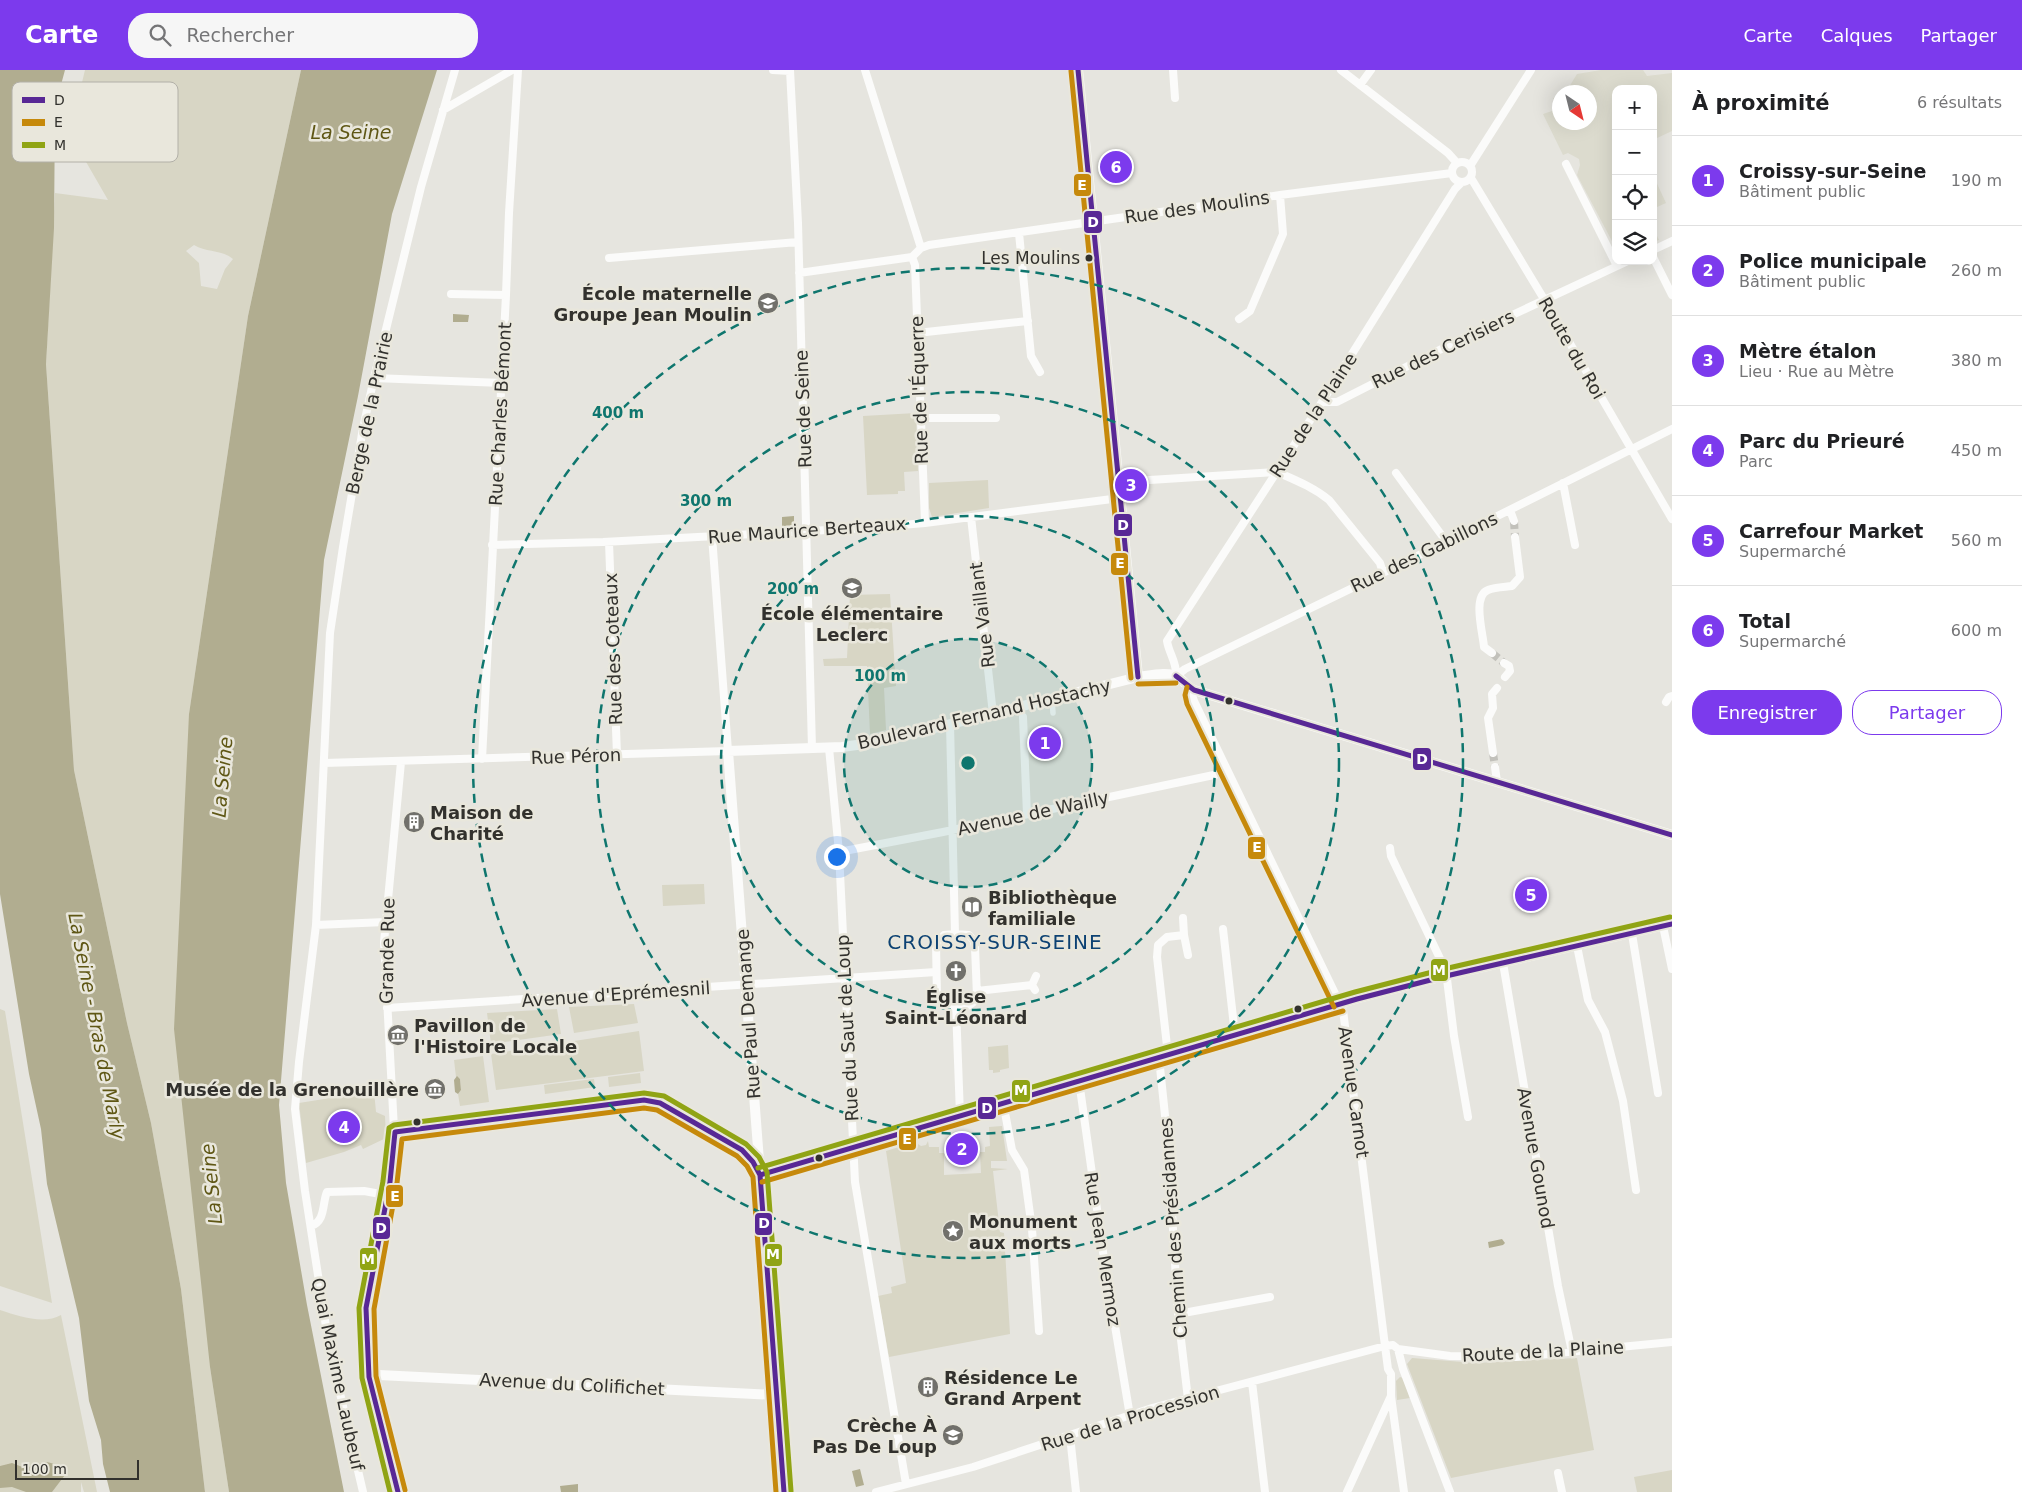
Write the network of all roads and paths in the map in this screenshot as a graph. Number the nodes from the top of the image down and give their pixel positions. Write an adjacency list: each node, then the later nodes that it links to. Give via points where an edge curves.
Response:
1 (455, 70): 14 (street, Berge de la Prairie)
2 (512, 70): 14 (street)
3 (518, 70): 34 (street, Rue Charles Bémont)
4 (773, 70): 5 (street)
5 (790, 70): 25 (street, Rue de Seine)
6 (865, 70): 26 (street)
7 (1078, 70): 22 (main road)
8 (1173, 70): 13 (street)
9 (1341, 70): 12 (street)
10 (1372, 70): 12 (street)
11 (1531, 70): 17 (street)
12 (1360, 85): 15 (street, via 1448,153)
13 (1175, 98)
14 (443, 110): 41 (street, Berge de la Prairie)
15 (1456, 163): 17 (street); 18 (street)
16 (1566, 164): 31 (street)
17 (1470, 166): 19 (street, Route du Roi)
18 (1452, 174): 20 (street); 21 (street, Rue des Moulins)
19 (1471, 178): 20 (street); 36 (street, Route du Roi)
20 (1461, 183): 43 (street, Rue de la Plaine)
21 (1280, 195): 22 (street, Rue des Moulins); 37 (street, via 1283,234 1250,311)
22 (1093, 222): 23 (street, Rue des Moulins); 50 (main road)
23 (1019, 233): 26 (street, Rue des Moulins, via 929,244); 38 (street)
24 (1672, 241): 27 (street)
25 (798, 242): 28 (street); 32 (street, Rue de Seine)
26 (920, 248): 29 (street)
27 (1657, 248)
28 (609, 258)
29 (912, 258): 32 (street); 39 (street, Rue de l'Équerre)
30 (1657, 265): 35 (street)
31 (1617, 266): 36 (street, Rue des Cerisiers)
32 (799, 273): 58 (street, Rue de Seine)
33 (451, 294): 34 (street)
34 (506, 295): 42 (street, Rue Charles Bémont)
35 (1672, 296)
36 (1545, 300): 43 (street, Rue des Cerisiers, via 1336,402); 47 (street, Route du Roi)
37 (1239, 319)
38 (1028, 321): 39 (street); 40 (street, via 1031,356)
39 (917, 332): 44 (street, Rue de l'Équerre)
40 (1040, 372)
41 (374, 378): 42 (street); 87 (street, Berge de la Prairie, via 330,633)
42 (502, 383): 63 (street, Rue Charles Bémont)
43 (1322, 402): 48 (street, Rue de la Plaine)
44 (920, 418): 45 (street); 57 (street, Rue de l'Équerre)
45 (996, 418)
46 (1672, 429): 47 (street, Rue des Gabillons)
47 (1632, 449): 51 (street, Rue des Gabillons); 55 (street, Route du Roi)
48 (1276, 472): 50 (street); 65 (street, via 1292,477 1329,500 1380,563); 68 (street, Rue de la Plaine, via 1167,641 1176,663)
49 (1396, 473): 62 (street)
50 (1118, 482): 52 (main road)
51 (1562, 483): 53 (street, Rue des Gabillons); 64 (street)
52 (1120, 498): 54 (street, Rue Maurice Berteaux); 69 (main road)
53 (1510, 510): 56 (street); 62 (street, Rue des Gabillons)
54 (971, 517): 57 (street, Rue Maurice Berteaux); 77 (street, Rue Vaillant)
55 (1672, 519)
56 (1514, 521)
57 (925, 523): 58 (street, Rue Maurice Berteaux)
58 (806, 532): 59 (street, Rue Maurice Berteaux); 80 (street, Rue de Seine)
59 (712, 536): 61 (street, Rue Maurice Berteaux); 82 (street, Rue Paul Demange)
60 (1516, 537): 66 (street, via 1520,577 1512,586 1488,590 1479,602 1484,646)
61 (610, 542): 63 (street, Rue Maurice Berteaux); 84 (street, Rue des Coteaux)
62 (1444, 542): 65 (street, Rue des Gabillons)
63 (492, 545): 85 (street, Rue Charles Bémont)
64 (1575, 545)
65 (1383, 573): 68 (street, Rue des Gabillons)
66 (1492, 653)
67 (1504, 663): 70 (street, via 1510,671)
68 (1176, 676): 69 (main road, Boulevard Fernand Hostachy); 72 (main road)
69 (1138, 677): 74 (main road, Boulevard Fernand Hostachy)
70 (1505, 677)
71 (1497, 688): 83 (street, via 1492,694 1493,708 1488,718)
72 (1194, 690): 89 (street, Avenue Carnot, via 1194,701); 90 (main road)
73 (1672, 696): 75 (street)
74 (1052, 699): 76 (street); 77 (main road, Boulevard Fernand Hostachy)
75 (1666, 702)
76 (1053, 713)
77 (993, 714): 79 (main road, Boulevard Fernand Hostachy)
78 (1023, 717): 91 (street)
79 (950, 724): 81 (main road, Boulevard Fernand Hostachy, via 879,742); 92 (street)
80 (812, 748): 81 (main road, Rue Péron); 82 (main road, Rue Péron)
81 (829, 748): 95 (street, Rue du Saut de Loup)
82 (728, 752): 84 (street, Rue Péron); 112 (main road, Rue Paul Demange)
83 (1493, 753)
84 (617, 756): 85 (street, Rue Péron)
85 (482, 759): 86 (street, Rue Péron)
86 (401, 762): 87 (street, Rue Péron); 97 (street, Grande Rue)
87 (324, 764): 98 (street, Berge de la Prairie)
88 (1495, 767): 90 (street)
89 (1228, 772): 91 (street, Avenue de Wailly); 114 (street, Avenue Carnot)
90 (1497, 782): 93 (main road)
91 (1027, 814): 92 (street, Avenue de Wailly)
92 (954, 830): 95 (street, Avenue de Wailly); 101 (street)
93 (1672, 835)
94 (1390, 848): 110 (street)
95 (839, 852): 111 (street, Rue du Saut de Loup)
96 (1183, 918): 103 (street)
97 (385, 922): 98 (street); 115 (street, Grande Rue)
98 (316, 925): 129 (street, Quai Maxime Laubeuf, via 295,1109)
99 (1667, 925): 102 (street); 107 (street)
100 (1223, 929): 117 (street)
101 (955, 934): 108 (street, via 944,935 937,942); 113 (street, via 967,935 974,941)
102 (1632, 934): 104 (street); 120 (street)
103 (1184, 935): 105 (street); 118 (street, Chemin des Présidannes, via 1167,937 1158,945)
104 (1577, 946): 106 (street); 127 (street, via 1588,1000 1604,1032 1623,1101)
105 (1188, 955)
106 (1502, 963): 110 (street); 136 (street, Avenue Gounod)
107 (1672, 969)
108 (936, 972): 111 (street, Avenue d'Eprémesnil); 116 (street, via 939,1001 944,1006)
109 (1036, 976): 113 (street, via 1034,988)
110 (1446, 976): 114 (street); 123 (street)
111 (845, 978): 112 (street, Avenue d'Eprémesnil); 125 (street, Rue du Saut de Loup)
112 (746, 985): 115 (street, Avenue d'Eprémesnil); 126 (main road, Rue Paul Demange)
113 (977, 991): 116 (street, via 971,1005)
114 (1341, 1004): 117 (street); 134 (street, Avenue Carnot)
115 (387, 1008): 124 (street, Grande Rue)
116 (956, 1008): 122 (street)
117 (1235, 1035): 118 (street)
118 (1164, 1056): 119 (street); 131 (street, Chemin des Présidannes)
119 (1079, 1081): 121 (street); 144 (street, Rue Jean Mermoz, via 1104,1266)
120 (1658, 1093)
121 (1003, 1102): 122 (street); 132 (street, via 1012,1150 1024,1170)
122 (960, 1115): 125 (street)
123 (1468, 1117)
124 (395, 1132): 126 (street, via 644,1100 660,1103 746,1153); 128 (street, Grande Rue)
125 (853, 1149): 126 (street); 147 (street, Rue du Saut de Loup, via 855,1182)
126 (760, 1175): 141 (main road, Rue Paul Demange)
127 (1636, 1190)
128 (386, 1195): 129 (street, via 364,1191 327,1192 321,1218); 139 (street, Grande Rue, via 366,1308)
129 (311, 1226): 148 (street, Quai Maxime Laubeuf, via 329,1346)
130 (1270, 1298): 131 (street)
131 (1178, 1314): 143 (street, Chemin des Présidannes)
132 (1039, 1330)
133 (1672, 1342): 136 (street, Route de la Plaine)
134 (1385, 1346): 135 (street, Route de la Plaine, via 1392,1345); 138 (street, Avenue Carnot); 140 (street, Rue de la Procession)
135 (1398, 1349): 136 (street, Route de la Plaine, via 1473,1357); 137 (street)
136 (1572, 1352)
137 (1403, 1369): 138 (street); 156 (street)
138 (1391, 1374): 142 (street, Avenue Carnot)
139 (369, 1377): 141 (main road, Avenue du Colifichet); 149 (main road)
140 (1252, 1382): 143 (street, Rue de la Procession); 153 (street)
141 (776, 1394): 150 (main road, Rue Paul Demange)
142 (1391, 1396): 154 (street); 155 (street, Avenue Carnot)
143 (1188, 1399): 144 (street, Rue de la Procession)
144 (1130, 1416): 145 (street, Rue de la Procession)
145 (1070, 1436): 147 (street, Rue de la Procession, via 973,1467); 152 (street)
146 (1558, 1473): 157 (street)
147 (906, 1484): 151 (street, Rue de la Procession)
148 (363, 1492)
149 (398, 1492)
150 (784, 1492)
151 (876, 1492)
152 (1076, 1492)
153 (1265, 1492)
154 (1347, 1492)
155 (1404, 1492)
156 (1450, 1492)
157 (1562, 1492)

